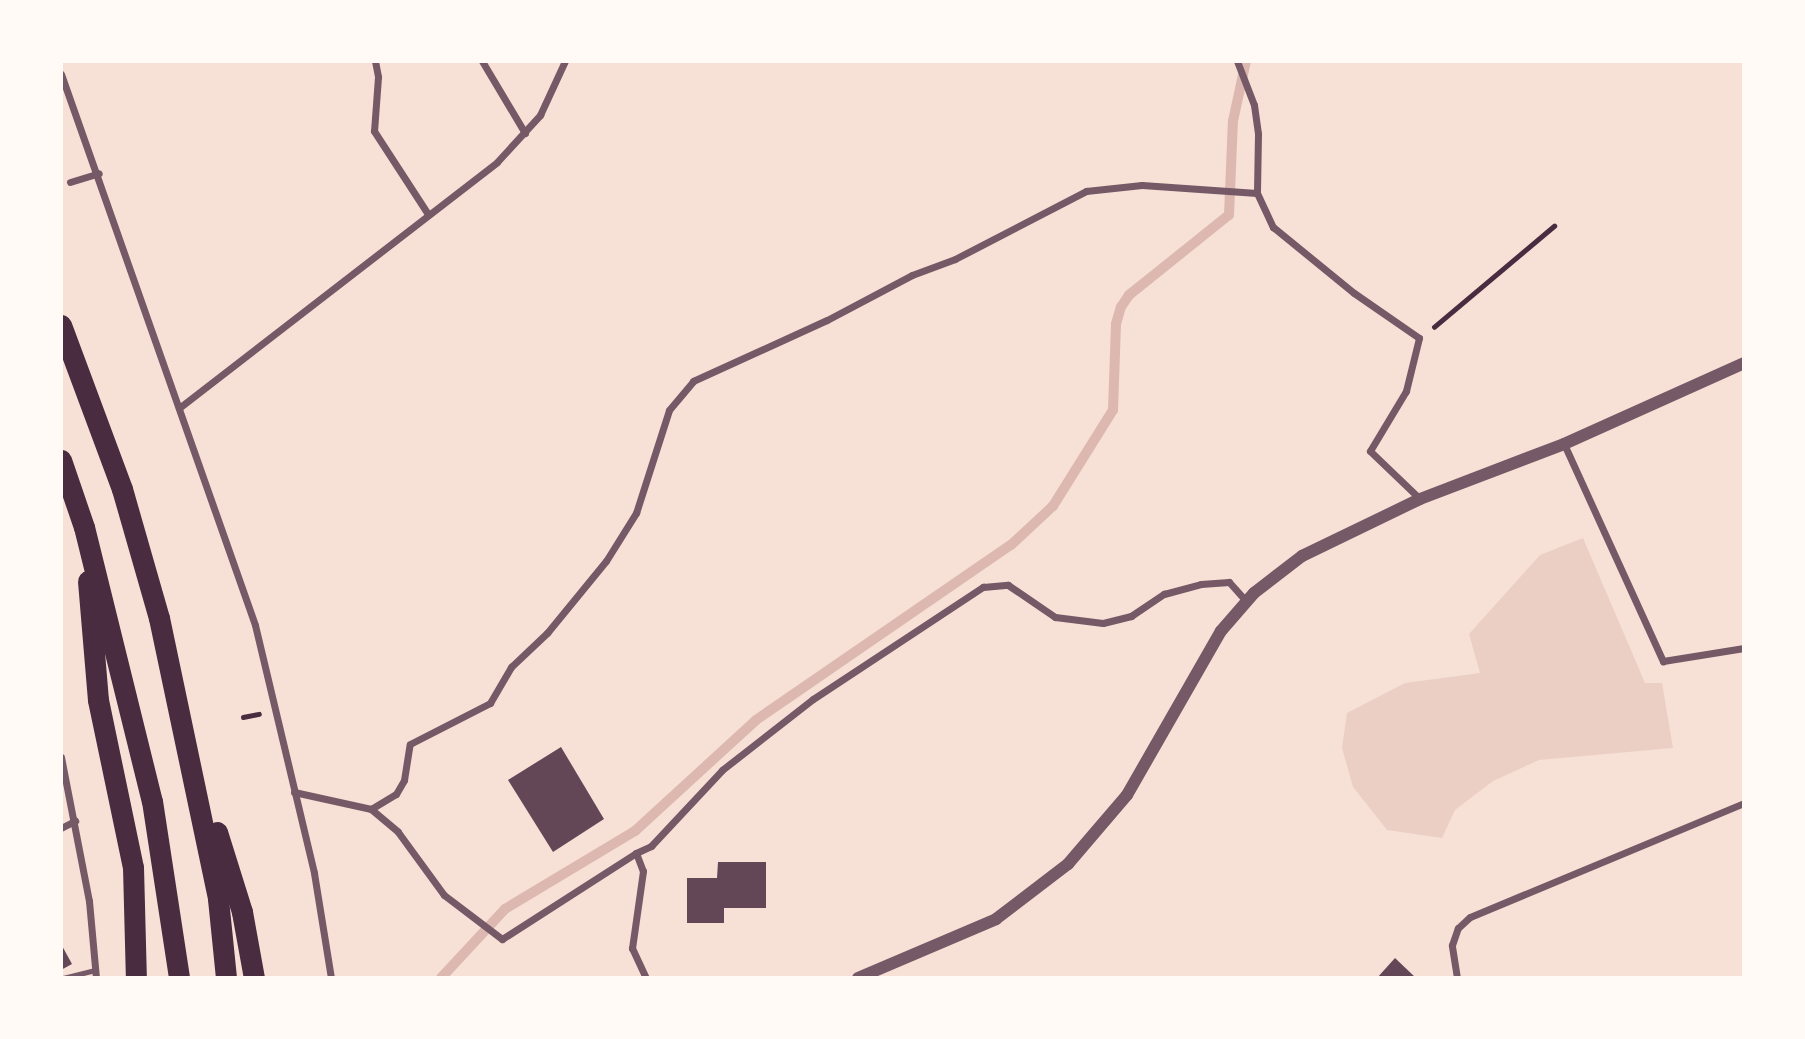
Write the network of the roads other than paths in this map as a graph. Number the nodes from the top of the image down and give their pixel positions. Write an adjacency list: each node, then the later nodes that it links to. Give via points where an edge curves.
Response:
1 (375, 61): 10 (street, via 374,131)
2 (482, 61): 6 (street)
3 (565, 61): 6 (street, via 553,93)
4 (1237, 61): 9 (street, via 1254,105)
5 (61, 74): 7 (street)
6 (525, 132): 10 (street, via 497,162)
7 (99, 173): 8 (street); 13 (street)
8 (70, 182)
9 (1257, 193): 16 (street, via 1273,227 1289,242 1419,338 1406,391 1370,451); 24 (street, via 1120,185 1086,191 956,259 912,275 827,320 692,381 669,410 636,513 607,561 547,633 511,667 490,703 410,744 404,780 396,794)
10 (428, 215): 13 (street)
11 (61, 325): 20 (highway, via 122,489)
12 (1744, 363): 14 (street)
13 (180, 408): 22 (street, via 255,625)
14 (1563, 444): 16 (street); 19 (street, via 1664,661)
15 (61, 460): 17 (highway)
16 (1420, 499): 18 (street, via 1303,556)
17 (84, 527): 30 (highway, via 98,700 133,867); 31 (highway, via 152,801)
18 (1246, 601): 27 (street, via 1229,582 1201,584 1164,594 1131,616 1103,623 1055,617 1008,585 983,587 813,699 722,770 651,846); 36 (street, via 1221,631 1127,794 1068,864 996,919)
19 (1744, 648)
20 (186, 733): 32 (highway, via 218,899); 33 (highway, via 242,912)
21 (61, 757): 25 (street)
22 (294, 792): 24 (street); 34 (street, via 314,873)
23 (1744, 803): 37 (street, via 1470,916 1458,928 1452,945)
24 (371, 809): 27 (street, via 398,832 444,895 502,939)
25 (75, 821): 26 (street); 28 (street)
26 (61, 828)
27 (636, 853): 35 (street, via 643,871 632,948)
28 (96, 974): 29 (lane)
29 (63, 978)
30 (136, 978)
31 (179, 978)
32 (226, 978)
33 (254, 978)
34 (331, 978)
35 (646, 978)
36 (858, 978)
37 (1457, 978)

